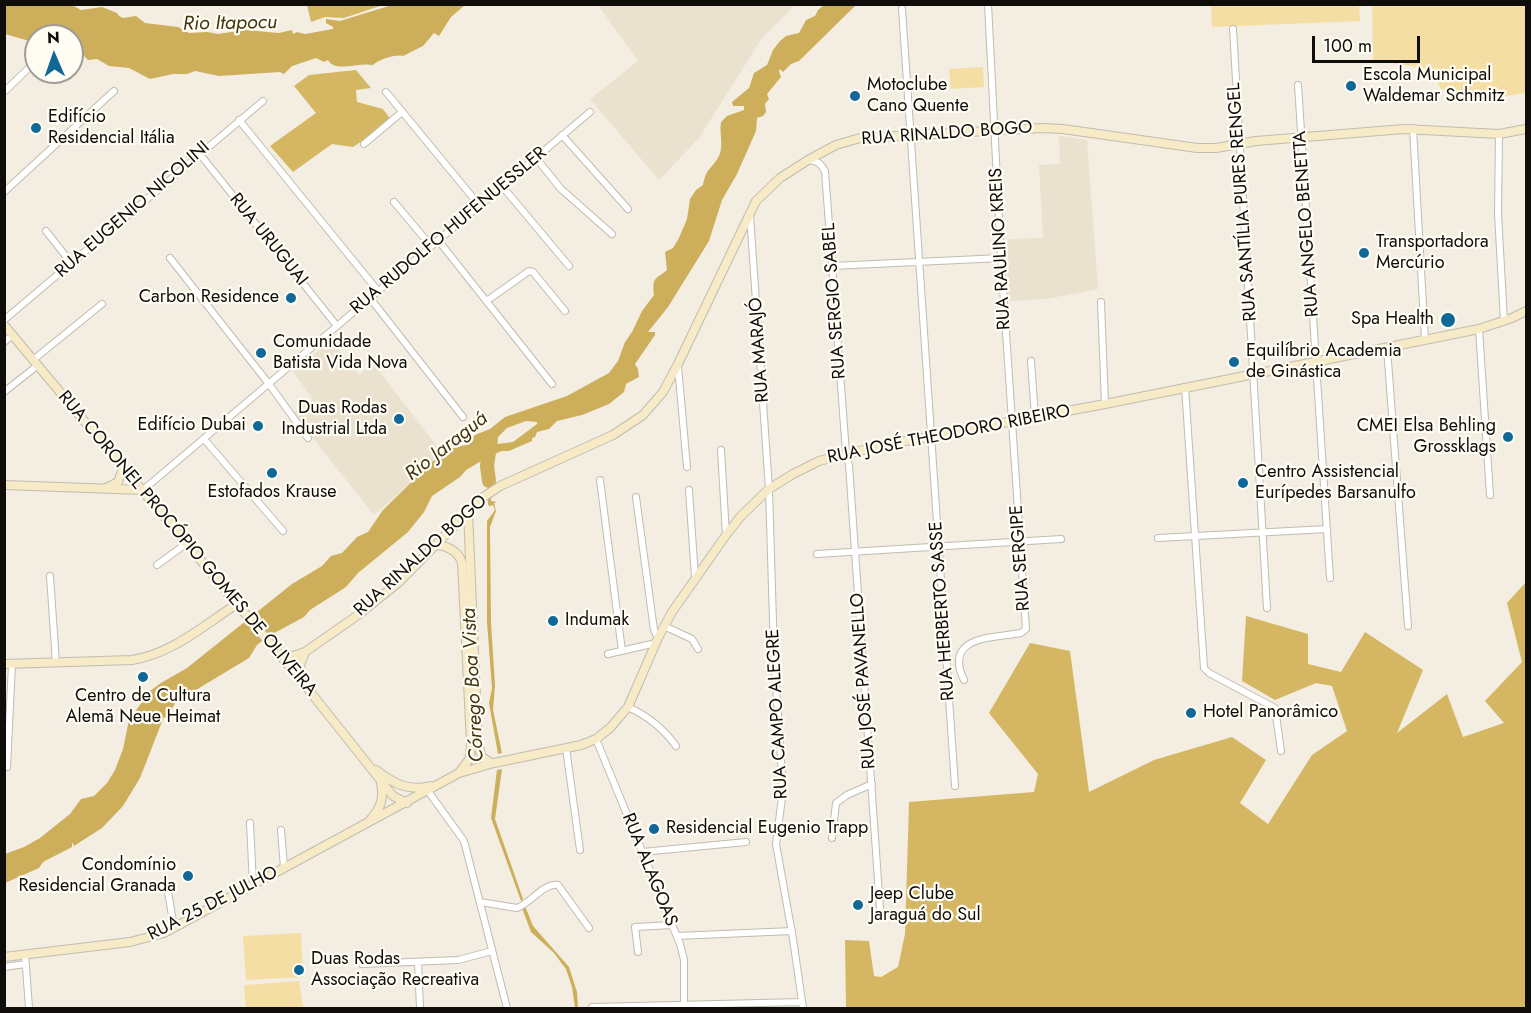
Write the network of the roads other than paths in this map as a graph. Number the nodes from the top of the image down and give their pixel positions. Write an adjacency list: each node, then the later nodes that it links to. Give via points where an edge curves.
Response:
1 (988, 4): 15 (street, RUA RAULINO KREIS)
2 (902, 9): 18 (street, RUA HERBERTO SASSE)
3 (1233, 29): 21 (street, RUA SANTÍLIA PURES RENGEL)
4 (24, 73): 7 (street)
5 (1298, 85): 19 (street, RUA ANGELO BENETTA)
6 (114, 91): 26 (street)
7 (4, 92)
8 (386, 92): 10 (street)
9 (262, 101): 12 (street, RUA EUGENIO NICOLINI)
10 (402, 112): 20 (street); 28 (street)
11 (590, 112): 17 (street, RUA RUDOLFO HUFENUESSLER)
12 (239, 120): 22 (street, RUA EUGENIO NICOLINI); 41 (street)
13 (1413, 128): 16 (main road, RUA RINALDO BOGO); 19 (main road, RUA RINALDO BOGO); 54 (street)
14 (1527, 129): 16 (main road, RUA RINALDO BOGO)
15 (995, 130): 18 (main road, RUA RINALDO BOGO); 21 (main road, RUA RINALDO BOGO, via 1063,129 1188,148); 36 (street, RUA RAULINO KREIS)
16 (1499, 134): 49 (street, via 1498,214)
17 (562, 135): 23 (street, RUA RUDOLFO HUFENUESSLER); 29 (street)
18 (910, 135): 24 (main road, RUA RINALDO BOGO, via 846,141); 37 (street, RUA HERBERTO SASSE)
19 (1301, 137): 21 (main road, RUA RINALDO BOGO); 59 (street, RUA ANGELO BENETTA)
20 (364, 144)
21 (1239, 144): 61 (street, RUA SANTÍLIA PURES RENGEL)
22 (199, 153): 38 (street, RUA EUGENIO NICOLINI); 51 (street, RUA URUGUAI)
23 (536, 158): 25 (street, RUA RUDOLFO HUFENUESSLER); 32 (street, via 561,189)
24 (808, 160): 30 (main road, RUA RINALDO BOGO, via 763,193); 40 (street, RUA SERGIO SABEL, via 816,161 825,171)
25 (502, 186): 28 (street, RUA RUDOLFO HUFENUESSLER); 39 (street)
26 (4, 192)
27 (394, 202): 34 (street)
28 (479, 205): 33 (street, RUA RUDOLFO HUFENUESSLER)
29 (628, 209)
30 (750, 212): 60 (main road, RUA RINALDO BOGO); 80 (street, RUA MARAJÓ)
31 (46, 231): 38 (street)
32 (612, 234)
33 (438, 240): 34 (street, RUA RUDOLFO HUFENUESSLER); 43 (street)
34 (430, 246): 41 (street, RUA RUDOLFO HUFENUESSLER)
35 (170, 258): 62 (street)
36 (1001, 258): 37 (street); 69 (street, RUA RAULINO KREIS)
37 (918, 262): 40 (street); 70 (street, RUA HERBERTO SASSE)
38 (72, 264): 48 (street, RUA EUGENIO NICOLINI)
39 (569, 266)
40 (832, 266): 74 (street, RUA SERGIO SABEL)
41 (378, 291): 42 (street, RUA RUDOLFO HUFENUESSLER)
42 (370, 298): 51 (street, RUA RUDOLFO HUFENUESSLER); 67 (street)
43 (488, 300): 46 (street, via 529,271); 63 (street)
44 (1101, 302): 66 (street)
45 (102, 304): 58 (street)
46 (565, 311)
47 (1527, 311): 49 (main road, RUA JOSÉ THEODORO RIBEIRO)
48 (4, 320)
49 (1504, 321): 52 (main road, RUA JOSÉ THEODORO RIBEIRO)
50 (4, 325): 53 (main road, RUA CORONEL PROCÓPIO GOMES DE OLIVEIRA)
51 (337, 326): 62 (street, RUA RUDOLFO HUFENUESSLER)
52 (1479, 329): 54 (main road, RUA JOSÉ THEODORO RIBEIRO); 83 (street)
53 (13, 335): 55 (street); 58 (main road, RUA CORONEL PROCÓPIO GOMES DE OLIVEIRA)
54 (1425, 340): 56 (main road, RUA JOSÉ THEODORO RIBEIRO)
55 (4, 342)
56 (1387, 348): 59 (main road, RUA JOSÉ THEODORO RIBEIRO); 106 (street)
57 (1032, 361): 68 (street)
58 (35, 362): 65 (street); 76 (main road, RUA CORONEL PROCÓPIO GOMES DE OLIVEIRA)
59 (1317, 362): 61 (main road, RUA JOSÉ THEODORO RIBEIRO); 86 (street, RUA ANGELO BENETTA)
60 (678, 364): 75 (street); 85 (main road, RUA RINALDO BOGO, via 654,404 630,425 500,486)
61 (1253, 374): 64 (main road, RUA JOSÉ THEODORO RIBEIRO); 88 (street, RUA SANTÍLIA PURES RENGEL)
62 (269, 384): 71 (street); 72 (street, RUA RUDOLFO HUFENUESSLER)
63 (552, 384)
64 (1185, 387): 66 (main road, RUA JOSÉ THEODORO RIBEIRO); 90 (street)
65 (4, 392)
66 (1106, 404): 68 (main road, RUA JOSÉ THEODORO RIBEIRO)
67 (463, 417)
68 (1035, 417): 69 (main road, RUA JOSÉ THEODORO RIBEIRO)
69 (1012, 421): 70 (main road, RUA JOSÉ THEODORO RIBEIRO); 93 (street, RUA SERGIPE)
70 (931, 435): 74 (main road, RUA JOSÉ THEODORO RIBEIRO); 96 (street, RUA HERBERTO SASSE)
71 (308, 438)
72 (204, 439): 81 (street, RUA RUDOLFO HUFENUESSLER); 87 (street)
73 (721, 450): 89 (street)
74 (846, 453): 80 (main road, RUA JOSÉ THEODORO RIBEIRO, via 819,461); 97 (street, RUA JOSÉ PAVANELLO)
75 (687, 467)
76 (123, 468): 79 (main road, via 118,482); 81 (main road, RUA CORONEL PROCÓPIO GOMES DE OLIVEIRA)
77 (600, 480): 109 (street)
78 (4, 485): 79 (main road)
79 (102, 489): 81 (main road)
80 (769, 489): 89 (main road, RUA JOSÉ THEODORO RIBEIRO); 147 (street, RUA CAMPO ALEGRE, via 783,790 776,844)
81 (143, 490): 94 (main road, RUA CORONEL PROCÓPIO GOMES DE OLIVEIRA)
82 (689, 490): 101 (street)
83 (1490, 495)
84 (636, 497): 107 (street)
85 (468, 512): 95 (main road, RUA RINALDO BOGO); 122 (main road, via 478,744 482,757)
86 (1327, 529): 88 (street); 102 (street, RUA ANGELO BENETTA)
87 (283, 531)
88 (1263, 532): 90 (street); 104 (street, RUA SANTÍLIA PURES RENGEL)
89 (726, 535): 101 (main road, RUA JOSÉ THEODORO RIBEIRO)
90 (1195, 536): 91 (street); 121 (street, via 1204,668 1275,708)
91 (1158, 538)
92 (1061, 539): 93 (street)
93 (1020, 542): 96 (street); 115 (street, RUA SERGIPE, via 1025,631 967,644 960,651 959,660)
94 (187, 543): 99 (street); 103 (main road, RUA CORONEL PROCÓPIO GOMES DE OLIVEIRA)
95 (436, 545): 111 (main road, RUA RINALDO BOGO, via 398,583); 125 (main road, via 449,548 462,563 471,743 470,758)
96 (938, 547): 97 (street); 129 (street, RUA HERBERTO SASSE)
97 (855, 552): 98 (street); 128 (street, RUA JOSÉ PAVANELLO)
98 (817, 554)
99 (157, 565)
100 (50, 576): 113 (street)
101 (695, 577): 105 (main road, RUA JOSÉ THEODORO RIBEIRO)
102 (1330, 578)
103 (237, 604): 110 (main road, RUA CORONEL PROCÓPIO GOMES DE OLIVEIRA); 113 (main road, via 163,652 147,658)
104 (1267, 608)
105 (664, 626): 107 (main road, RUA JOSÉ THEODORO RIBEIRO); 108 (street, via 692,639)
106 (1408, 626)
107 (657, 640): 109 (street); 117 (main road, RUA JOSÉ THEODORO RIBEIRO)
108 (698, 649)
109 (622, 651): 112 (street)
110 (277, 652): 111 (main road, RUA RINALDO BOGO, via 292,656); 116 (main road, RUA CORONEL PROCÓPIO GOMES DE OLIVEIRA)
111 (305, 652): 116 (main road, via 300,665)
112 (608, 654)
113 (56, 663): 114 (main road)
114 (8, 664): 124 (street)
115 (964, 680)
116 (304, 684): 123 (main road, RUA CORONEL PROCÓPIO GOMES DE OLIVEIRA)
117 (628, 707): 118 (main road, RUA JOSÉ THEODORO RIBEIRO); 119 (street, via 645,715)
118 (596, 739): 120 (main road, RUA JOSÉ THEODORO RIBEIRO); 138 (street, RUA ALAGOAS)
119 (676, 746)
120 (566, 748): 122 (main road, RUA JOSÉ THEODORO RIBEIRO); 137 (street)
121 (1281, 751)
122 (496, 762): 125 (main road, RUA JOSÉ THEODORO RIBEIRO)
123 (369, 764): 126 (main road, RUA CORONEL PROCÓPIO GOMES DE OLIVEIRA); 127 (main road, RUA CORONEL PROCÓPIO GOMES DE OLIVEIRA, via 405,787)
124 (7, 767)
125 (459, 773): 127 (main road, RUA JOSÉ THEODORO RIBEIRO)
126 (380, 780): 131 (main road, RUA CORONEL PROCÓPIO GOMES DE OLIVEIRA, via 396,799); 133 (main road, via 382,803)
127 (442, 782): 130 (main road, RUA JOSÉ THEODORO RIBEIRO)
128 (872, 784): 135 (street, via 836,803); 143 (street, RUA JOSÉ PAVANELLO)
129 (955, 786)
130 (428, 790): 131 (main road, RUA JOSÉ THEODORO RIBEIRO); 142 (street, via 464,842)
131 (407, 803): 133 (main road, RUA 25 DE JULHO)
132 (250, 823): 140 (street)
133 (366, 824): 139 (main road, RUA 25 DE JULHO)
134 (281, 831): 139 (street)
135 (832, 838)
136 (746, 842): 138 (street)
137 (580, 850)
138 (642, 852): 144 (street, RUA ALAGOAS)
139 (284, 868): 140 (main road, RUA 25 DE JULHO)
140 (253, 885): 145 (main road, RUA 25 DE JULHO)
141 (152, 887): 145 (street, via 167,886)
142 (480, 902): 146 (street, via 517,908 550,885 558,885); 149 (street)
143 (880, 909)
144 (672, 925): 148 (street, RUA ALAGOAS); 150 (street, via 635,927)
145 (174, 927): 151 (main road, RUA 25 DE JULHO, via 138,940)
146 (589, 928)
147 (792, 931): 148 (street); 158 (street, RUA CAMPO ALEGRE)
148 (677, 936): 157 (street, RUA ALAGOAS, via 684,960)
149 (492, 951): 153 (street, via 458,960); 162 (street)
150 (638, 952)
151 (25, 954): 152 (main road, RUA 25 DE JULHO); 154 (street)
152 (4, 957)
153 (418, 962): 155 (street); 161 (street)
154 (25, 964): 156 (street); 160 (street)
155 (362, 964)
156 (4, 967)
157 (684, 1005): 158 (street); 159 (street)
158 (802, 1005)
159 (592, 1007)
160 (28, 1008)
161 (420, 1008)
162 (507, 1008)

